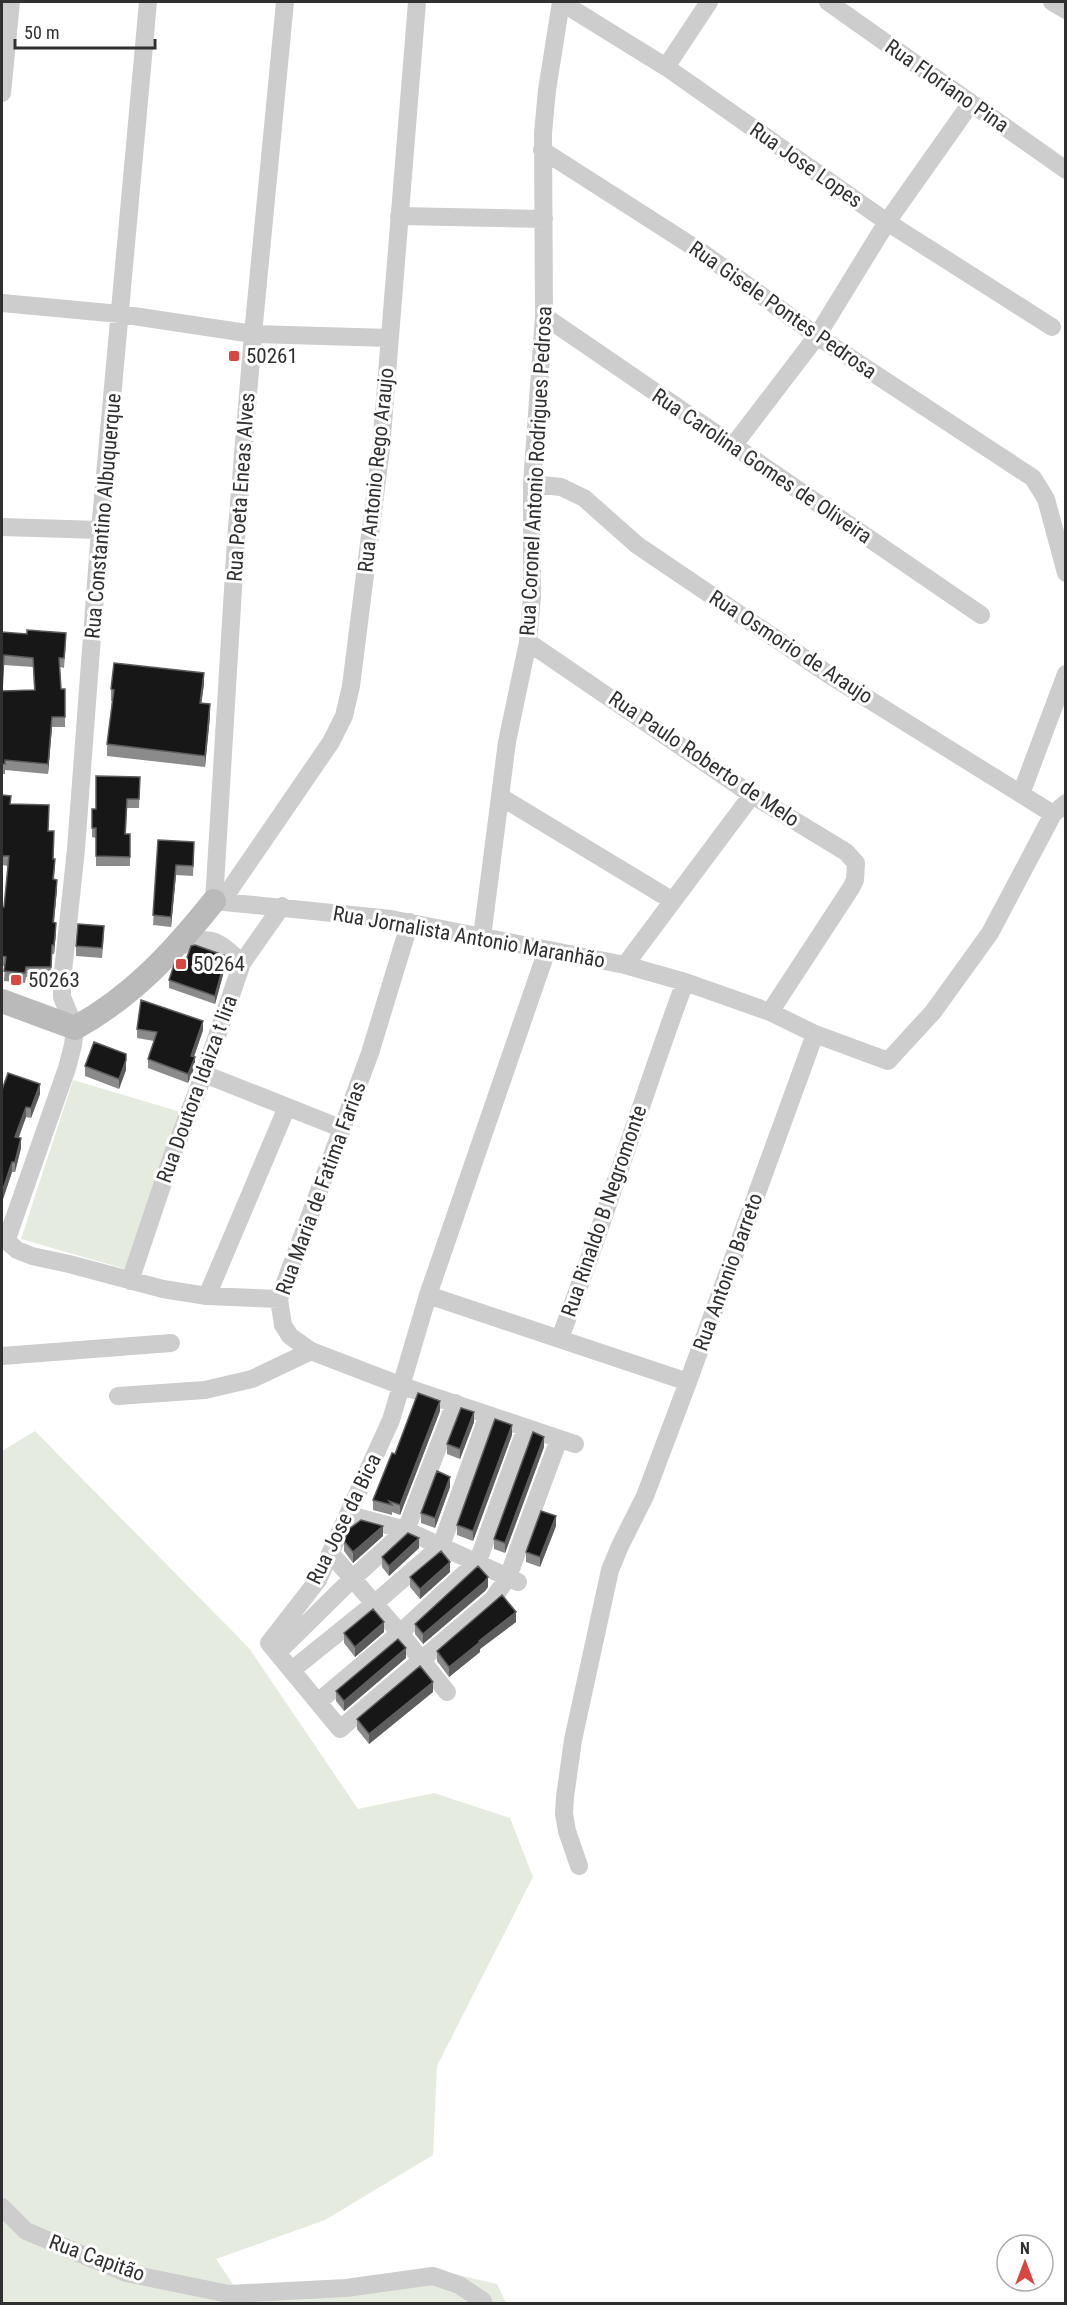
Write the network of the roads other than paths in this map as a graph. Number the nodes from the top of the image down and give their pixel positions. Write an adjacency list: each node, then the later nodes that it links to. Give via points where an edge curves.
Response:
1 (11, 2): 11 (street)
2 (148, 2): 19 (street, Rua Constantino Albuquerque)
3 (285, 2): 22 (street, Rua Poeta Eneas Alves)
4 (417, 2): 15 (street, Rua Antonio Rego Araujo)
5 (561, 2): 10 (street, Rua Jose Lopes); 13 (street, Rua Coronel Antonio Rodrigues Pedrosa)
6 (709, 2): 10 (street)
7 (828, 2): 12 (street, Rua Floriano Pina)
8 (1052, 2): 9 (street)
9 (1065, 10)
10 (666, 66): 17 (street, Rua Jose Lopes)
11 (2, 93)
12 (972, 103): 14 (street, Rua Floriano Pina); 17 (street)
13 (542, 150): 16 (street, Rua Coronel Antonio Rodrigues Pedrosa); 23 (street, Rua Gisele Pontes Pedrosa, via 703,253)
14 (1065, 170)
15 (399, 216): 16 (street); 24 (street, Rua Antonio Rego Araujo)
16 (544, 219): 20 (street, Rua Coronel Antonio Rodrigues Pedrosa)
17 (887, 222): 21 (street, Rua Jose Lopes); 23 (street)
18 (2, 303): 19 (street)
19 (120, 314): 22 (street); 28 (street, Rua Constantino Albuquerque)
20 (544, 316): 25 (street, Rua Carolina Gomes de Oliveira); 26 (street, Rua Coronel Antonio Rodrigues Pedrosa)
21 (1052, 327)
22 (252, 334): 24 (street); 37 (street, Rua Poeta Eneas Alves, via 236,540)
23 (817, 336): 25 (street); 29 (street, Rua Gisele Pontes Pedrosa, via 1033,478 1046,499)
24 (390, 338): 37 (street, Rua Antonio Rego Araujo, via 379,459 344,716 331,742)
25 (734, 446): 30 (street, Rua Carolina Gomes de Oliveira)
26 (532, 484): 31 (street, Rua Coronel Antonio Rodrigues Pedrosa); 33 (street, Rua Osmorio de Araujo, via 561,487 584,498 637,545 828,674)
27 (2, 527): 28 (street)
28 (100, 530): 49 (street, Rua Constantino Albuquerque, via 62,981 62,998)
29 (1065, 573)
30 (981, 615)
31 (528, 642): 34 (street, Rua Paulo Roberto de Melo); 35 (street, Rua Coronel Antonio Rodrigues Pedrosa, via 507,742)
32 (1065, 674): 33 (street)
33 (1021, 794): 36 (street, Rua Osmorio de Araujo)
34 (752, 795): 38 (street); 48 (street, Rua Paulo Roberto de Melo, via 846,852 856,863 851,888)
35 (501, 797): 38 (street); 41 (street, Rua Coronel Antonio Rodrigues Pedrosa)
36 (1059, 808): 50 (street, Rua Jornalista Antonio Maranhão, via 990,933 933,1012 888,1061)
37 (218, 901): 39 (street, Rua Jornalista Antonio Maranhão); 42 (street)
38 (673, 901): 45 (street)
39 (282, 906): 40 (street, Rua Jornalista Antonio Maranhão); 44 (street, Rua Doutora Idaiza t lira)
40 (410, 922): 41 (street, Rua Jornalista Antonio Maranhão); 53 (street, Rua Maria de Fatima Farias)
41 (482, 937): 43 (street, Rua Jornalista Antonio Maranhão)
42 (177, 947): 44 (street, via 209,939 224,946); 49 (street, via 124,997)
43 (548, 950): 45 (street, Rua Jornalista Antonio Maranhão); 55 (street)
44 (242, 963): 51 (street, Rua Doutora Idaiza t lira)
45 (625, 965): 46 (street, Rua Jornalista Antonio Maranhão)
46 (685, 982): 48 (street, Rua Jornalista Antonio Maranhão); 58 (street, Rua Rinaldo B Negromonte)
47 (2, 1001): 49 (street)
48 (770, 1012): 50 (street, Rua Jornalista Antonio Maranhão)
49 (75, 1028): 54 (street, via 67,1068 9,1230 9,1243 32,1256)
50 (815, 1034): 62 (street, Rua Antonio Barreto)
51 (204, 1074): 52 (street); 54 (street, Rua Doutora Idaiza t lira)
52 (287, 1107): 53 (street); 56 (street)
53 (343, 1130): 57 (street, Rua Maria de Fatima Farias)
54 (130, 1281): 56 (street)
55 (428, 1295): 58 (street, Rua Rinaldo B Negromonte); 63 (street, Rua Jose da Bica)
56 (207, 1296): 57 (street)
57 (279, 1299): 60 (street, Rua Maria de Fatima Farias, via 283,1325 290,1336)
58 (560, 1338): 62 (street)
59 (171, 1343): 61 (street)
60 (311, 1351): 63 (street, Rua Maria de Fatima Farias); 64 (street, via 252,1379 205,1390)
61 (2, 1356)
62 (688, 1382): 82 (street, Rua Antonio Barreto, via 645,1496 610,1570 573,1740 565,1797 567,1831)
63 (402, 1386): 65 (street, Rua Maria de Fatima Farias); 68 (street, Rua Jose da Bica)
64 (118, 1396)
65 (455, 1403): 66 (street, Rua Maria de Fatima Farias); 69 (street)
66 (488, 1415): 67 (street, Rua Maria de Fatima Farias); 70 (street)
67 (526, 1428): 72 (street); 74 (street, Rua Maria de Fatima Farias, via 567,1441)
68 (349, 1515): 69 (street); 71 (street, Rua Jose da Bica)
69 (406, 1530): 70 (street); 73 (street)
70 (441, 1546): 72 (street); 75 (street)
71 (331, 1554): 73 (street); 77 (street, Rua Jose da Bica)
72 (478, 1562): 74 (street); 76 (street)
73 (352, 1579): 75 (street); 77 (street)
74 (513, 1579): 78 (street)
75 (375, 1604): 76 (street); 79 (street)
76 (400, 1633): 78 (street); 81 (street)
77 (273, 1648): 79 (street)
78 (423, 1660): 80 (street); 81 (street, via 340,1729)
79 (292, 1670): 81 (street)
80 (447, 1692)
81 (318, 1702)
82 (579, 1866)
83 (2, 2207): 84 (street, Rua Capitão, via 26,2231 126,2272 229,2294 346,2288 433,2276 459,2285)
84 (483, 2301)

